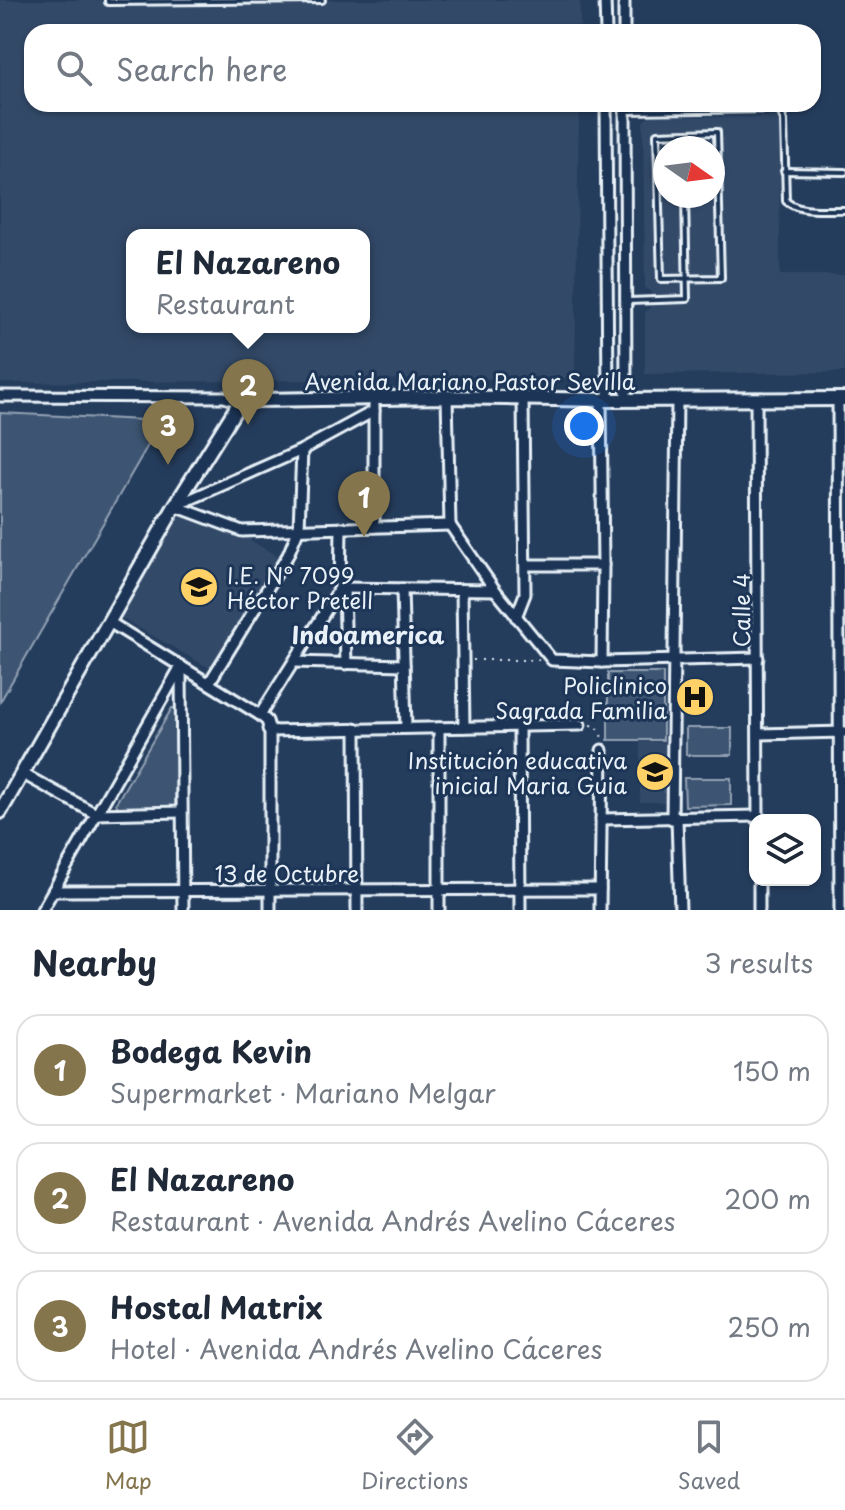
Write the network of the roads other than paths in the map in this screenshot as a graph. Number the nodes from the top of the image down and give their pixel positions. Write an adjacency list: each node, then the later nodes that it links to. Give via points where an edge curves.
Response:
1 (108, 0): 2 (lane)
2 (322, 0)
3 (605, 0): 5 (street)
4 (624, 0): 6 (street)
5 (606, 24)
6 (624, 24)
7 (606, 112): 22 (street)
8 (625, 112): 16 (street)
9 (781, 112): 11 (lane)
10 (684, 133): 15 (lane, via 657,134 661,279); 15 (lane, via 717,132 721,278)
11 (784, 171): 12 (lane); 14 (lane, via 791,206)
12 (845, 172)
13 (685, 208): 15 (lane)
14 (845, 210)
15 (687, 279): 16 (lane, via 687,299)
16 (626, 301): 23 (street)
17 (0, 396): 25 (street, Avenida Mariano Pastor Sevilla, via 224,397)
18 (447, 397): 19 (street, Avenida Mariano Pastor Sevilla); 26 (street, Avenida Mariano Pastor Sevilla); 29 (street)
19 (523, 399): 22 (street, Avenida Mariano Pastor Sevilla); 33 (street)
20 (756, 399): 21 (street, Avenida Mariano Pastor Sevilla); 24 (street, Avenida Mariano Pastor Sevilla); 41 (street, Calle 4)
21 (841, 399): 58 (street)
22 (605, 400): 23 (street, Avenida Mariano Pastor Sevilla); 34 (street)
23 (626, 400): 24 (street, Avenida Mariano Pastor Sevilla)
24 (677, 400): 42 (street)
25 (240, 402): 26 (street, Avenida Mariano Pastor Sevilla); 28 (street)
26 (374, 404): 27 (street); 30 (street)
27 (302, 450): 28 (street); 31 (street)
28 (175, 506): 31 (street, via 242,531); 40 (street)
29 (450, 525): 30 (street); 38 (street)
30 (374, 527): 32 (street)
31 (299, 528): 32 (street); 48 (street, via 288,555)
32 (341, 528): 35 (street)
33 (526, 565): 34 (street); 39 (street, via 525,594)
34 (603, 565): 44 (street)
35 (342, 588): 36 (street); 43 (street); 45 (street)
36 (402, 589): 37 (street); 46 (street)
37 (462, 590): 38 (street); 53 (street)
38 (495, 590): 39 (street)
39 (516, 617): 44 (street, via 552,660)
40 (109, 622): 47 (street); 61 (street)
41 (758, 658): 42 (street); 59 (street, Calle 4)
42 (674, 660): 44 (street); 68 (street)
43 (294, 662): 45 (street); 50 (street)
44 (602, 662)
45 (346, 664): 46 (street)
46 (404, 665): 54 (street)
47 (181, 666): 48 (street); 63 (street); 64 (street)
48 (209, 683): 49 (street)
49 (236, 700): 50 (street); 57 (street)
50 (260, 715): 57 (street)
51 (580, 725): 52 (street)
52 (519, 726): 53 (street); 71 (street)
53 (464, 727): 55 (street)
54 (406, 728): 55 (street); 56 (street)
55 (439, 728): 75 (street)
56 (356, 729): 57 (street); 70 (street)
57 (270, 731): 74 (street)
58 (842, 732): 59 (street); 86 (street)
59 (759, 734): 65 (street, Calle 4)
60 (602, 750): 67 (street)
61 (23, 774): 62 (street); 64 (street)
62 (0, 812)
63 (181, 812): 64 (street); 73 (street)
64 (96, 814): 76 (street)
65 (758, 814)
66 (749, 818): 68 (street)
67 (601, 819): 68 (street); 72 (street)
68 (675, 819): 84 (street)
69 (759, 886): 85 (street)
70 (357, 889): 74 (street, 13 de Octubre); 75 (street, 13 de Octubre); 80 (street)
71 (520, 889): 72 (street, 13 de Octubre); 75 (street, 13 de Octubre); 82 (street)
72 (600, 889): 83 (street)
73 (182, 890): 74 (street, 13 de Octubre); 76 (street, 13 de Octubre); 78 (street)
74 (270, 890): 79 (street)
75 (439, 890): 81 (street)
76 (53, 891): 77 (street)
77 (42, 910)
78 (183, 910)
79 (270, 910)
80 (357, 910)
81 (439, 910)
82 (520, 910)
83 (600, 910)
84 (680, 910)
85 (759, 910)
86 (840, 910)

